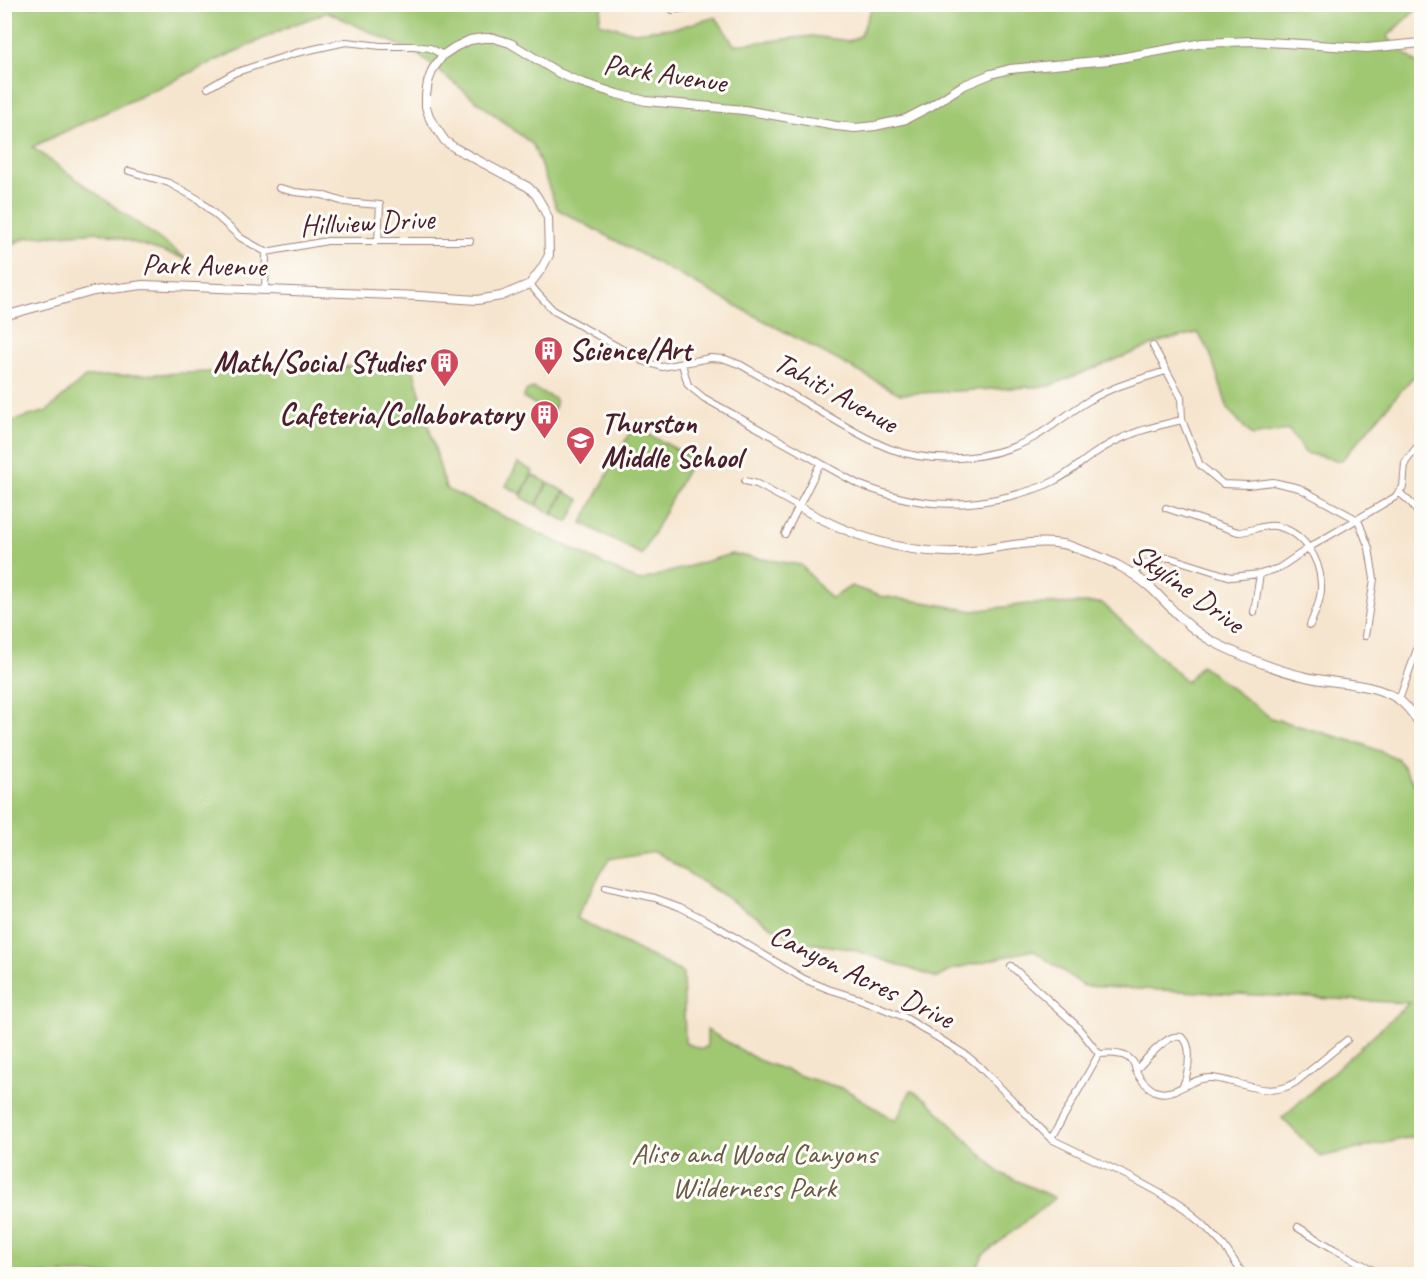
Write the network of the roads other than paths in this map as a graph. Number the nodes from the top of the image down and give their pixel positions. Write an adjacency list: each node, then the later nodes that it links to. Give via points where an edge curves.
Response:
1 (710, 4): 2 (street)
2 (674, 10)
3 (1422, 43): 4 (main road, Park Avenue, via 1367,48 1252,41 1203,43 1109,60 1010,69 962,86 906,118 855,128 744,110 646,101 577,81 494,38 470,40)
4 (443, 55): 5 (street, via 430,48 346,42 255,66); 11 (main road, via 433,69 426,95 426,106 436,130 455,148 528,187 548,218 549,255)
5 (208, 88)
6 (129, 171): 10 (street, Hillview Drive, via 169,183 198,198 241,238)
7 (279, 188): 8 (street, via 380,206)
8 (378, 241): 9 (street, Hillview Drive); 10 (street, Hillview Drive, via 327,241)
9 (470, 241)
10 (266, 252): 12 (street, Hillview Drive)
11 (530, 284): 12 (main road, Park Avenue, via 501,297 477,300); 15 (street, Tahiti Avenue, via 554,311 643,361 662,367)
12 (265, 290): 13 (main road, Park Avenue, via 143,285 94,291)
13 (4, 316)
14 (1154, 346): 16 (street)
15 (682, 364): 16 (street, Tahiti Avenue, via 725,359 868,439 894,450 936,458 976,456 1013,447 1092,398); 19 (street, via 688,385 704,398)
16 (1166, 371): 17 (street, via 1181,397)
17 (1182, 420): 19 (street, via 1122,437 1055,481 975,503 924,502 885,495); 24 (street, via 1200,465 1223,484 1273,482 1299,488)
18 (1422, 446): 21 (street, via 1405,463)
19 (820, 464): 22 (street)
20 (745, 481): 22 (street, Skyline Drive)
21 (1399, 492): 24 (street); 25 (street)
22 (799, 507): 26 (street); 28 (street, Skyline Drive, via 852,533 901,548 959,552 1063,544 1114,562)
23 (1166, 508): 27 (street, via 1238,532 1275,526 1296,535)
24 (1358, 520): 27 (street); 33 (street, via 1369,548 1374,579)
25 (1422, 521)
26 (785, 534)
27 (1310, 548): 29 (street, via 1279,568); 31 (street, via 1322,586)
28 (1132, 573): 29 (street, via 1162,557 1231,577); 34 (street, Skyline Drive, via 1191,627 1227,649 1303,676 1374,688)
29 (1260, 574): 30 (street)
30 (1254, 612)
31 (1310, 625)
32 (1422, 635): 34 (street)
33 (1365, 636)
34 (1399, 700): 35 (street, Skyline Drive)
35 (1422, 727)
36 (606, 887): 42 (street, Canyon Acres Drive, via 680,907 804,979 904,1017 966,1055)
37 (1011, 966): 39 (street, via 1076,1025)
38 (1347, 1040): 41 (street, via 1288,1087 1257,1088 1212,1078)
39 (1099, 1054): 40 (street, via 1124,1055); 42 (street)
40 (1136, 1070): 41 (street, via 1154,1090 1165,1093); 41 (street, via 1146,1058 1179,1036 1187,1043 1190,1054 1190,1067)
41 (1182, 1087)
42 (1051, 1138): 44 (street, Canyon Acres Drive, via 1186,1210 1224,1246)
43 (1298, 1227): 45 (street)
44 (1243, 1275)
45 (1380, 1275)

